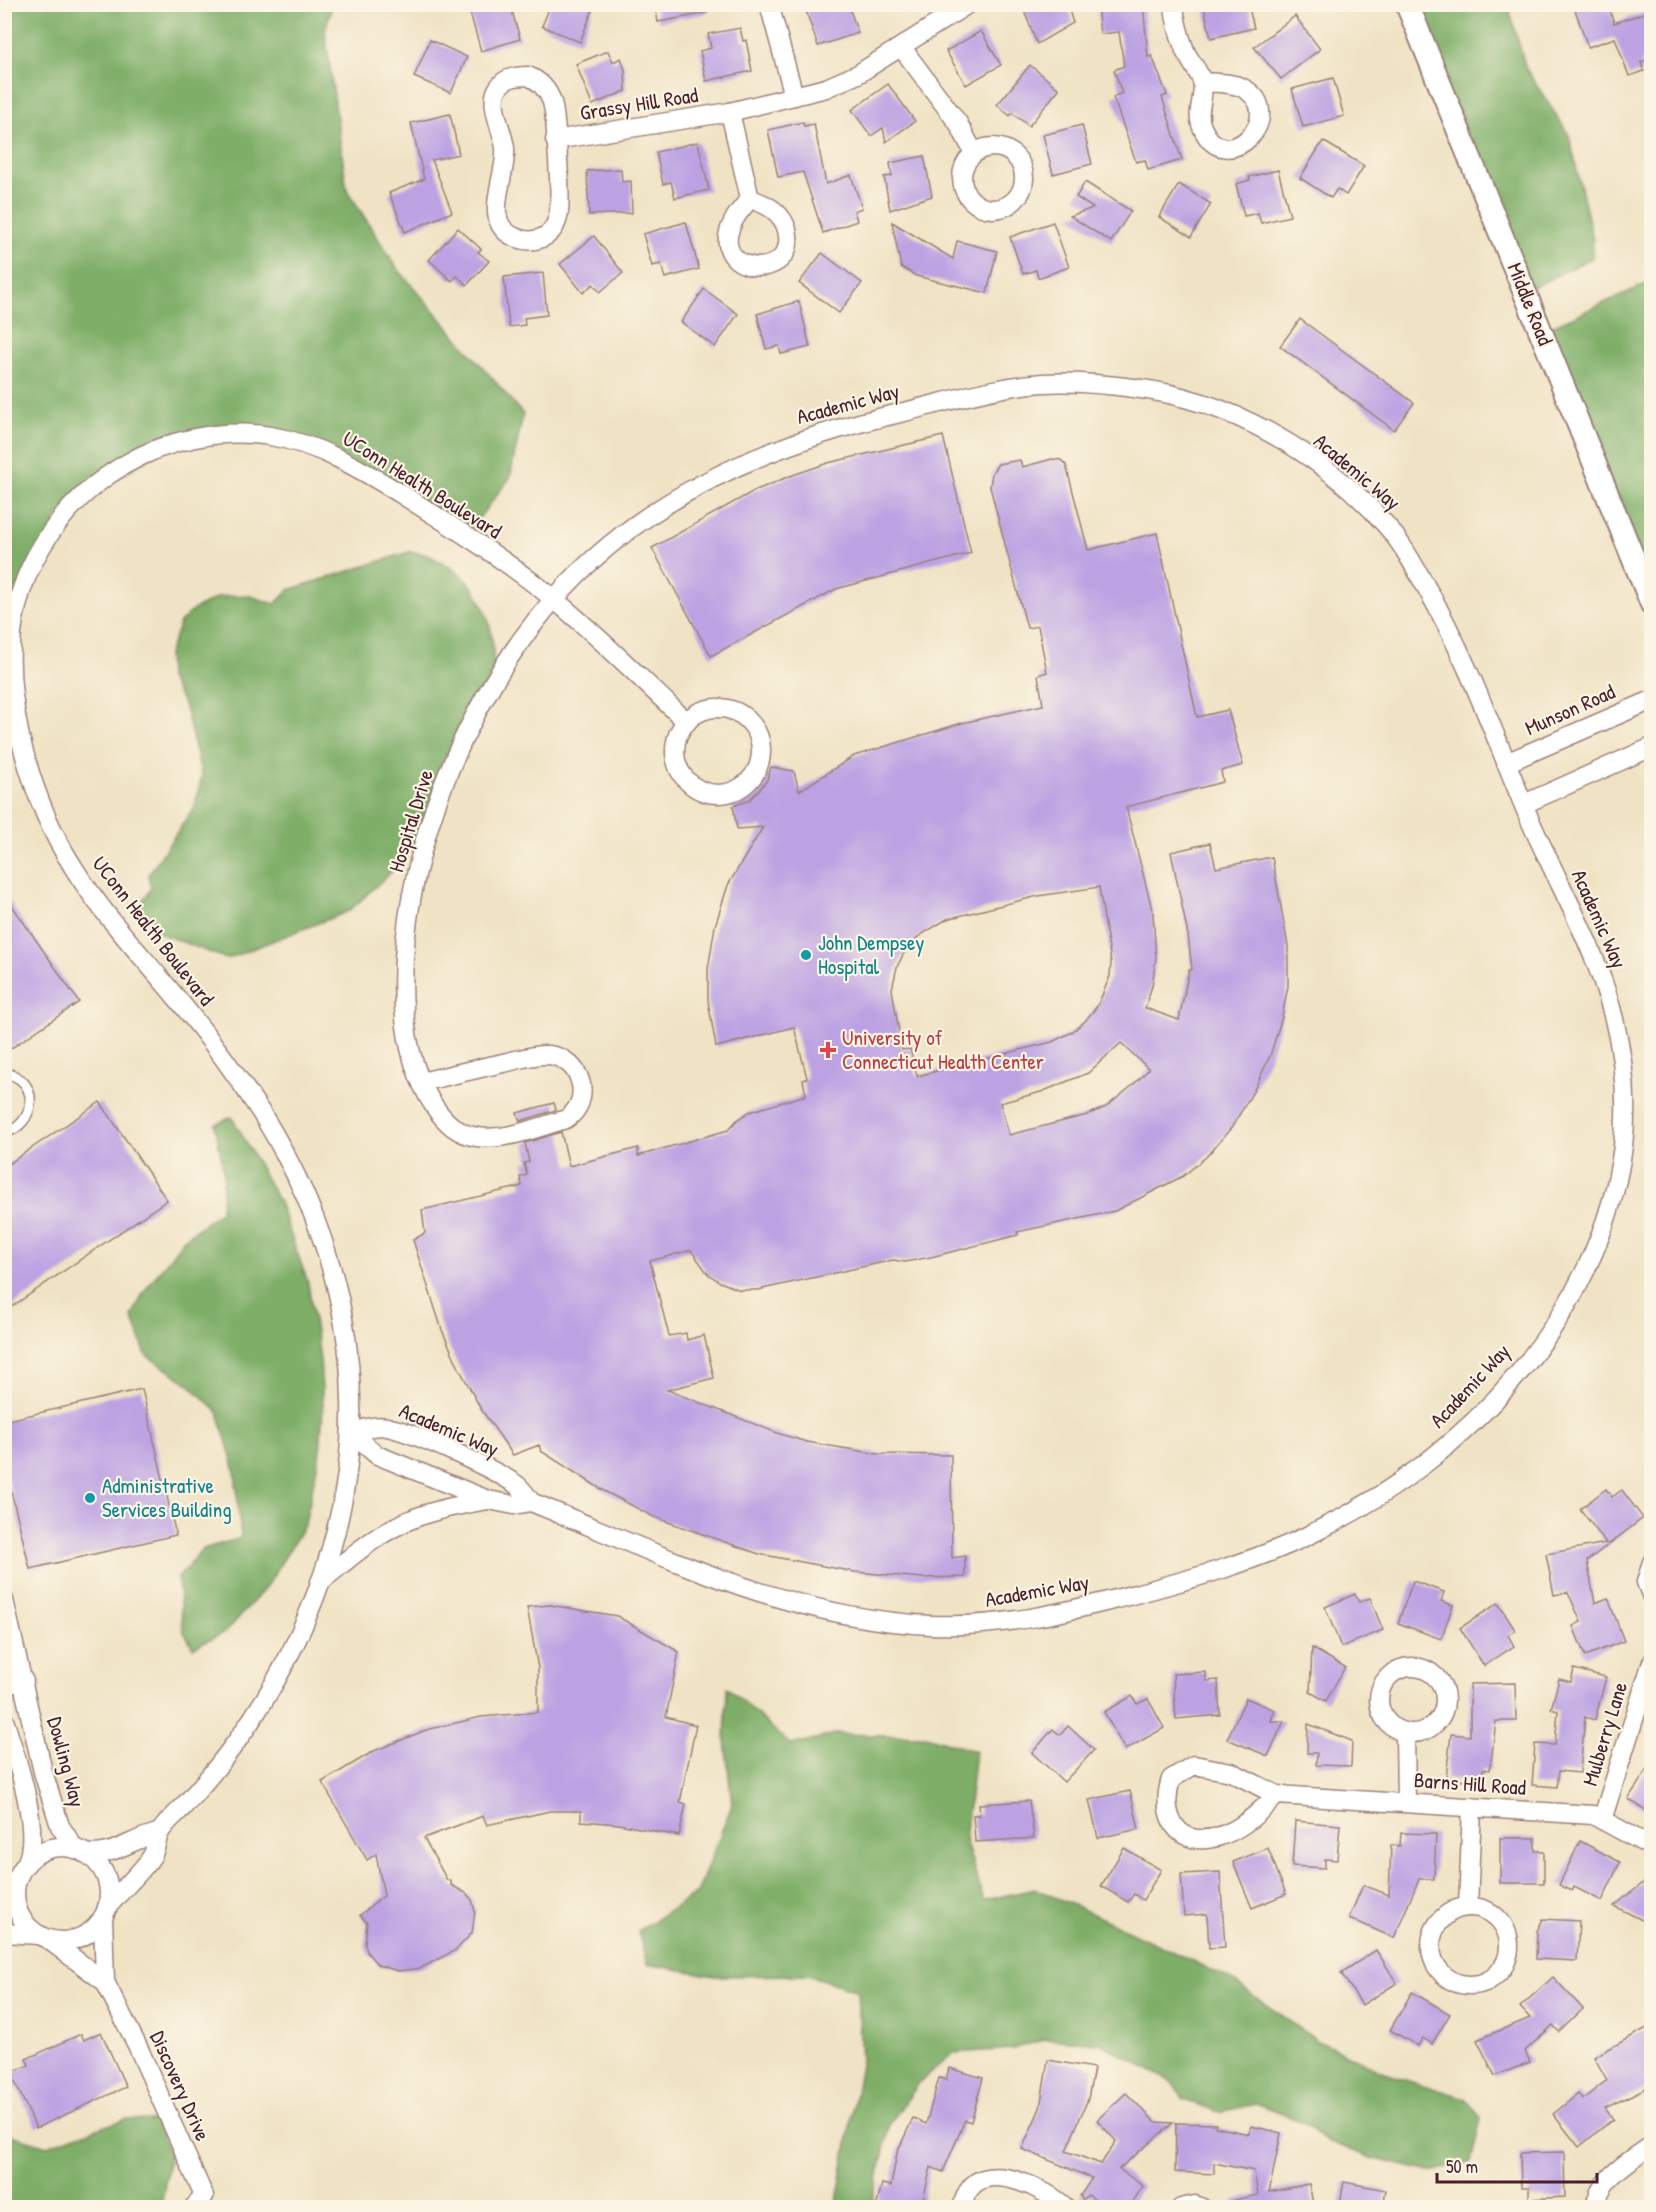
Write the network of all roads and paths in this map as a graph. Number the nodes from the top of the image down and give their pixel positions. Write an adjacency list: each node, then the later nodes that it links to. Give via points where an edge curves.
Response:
1 (769, 4): 7 (street)
2 (968, 4): 5 (street, Grassy Hill Road)
3 (1174, 4): 6 (street, via 1180,38)
4 (1407, 4): 13 (street, Middle Road)
5 (902, 48): 7 (street, Grassy Hill Road, via 858,74); 10 (street, via 958,123)
6 (1202, 82)
7 (794, 96): 8 (street, Grassy Hill Road)
8 (730, 112): 9 (street, Grassy Hill Road); 11 (street, Grassy Hill Road)
9 (555, 140): 9 (street, Grassy Hill Road, via 553,104 544,87 528,76 506,80 494,98 506,158 497,213 504,230 518,239 541,239 555,226 560,208)
10 (974, 153)
11 (750, 199)
12 (554, 600): 15 (street, UConn Health Boulevard); 17 (street, Academic Way, via 608,548 663,507 723,472 794,442 881,417 1041,383 1172,393 1221,409 1283,441 1327,471 1384,522 1406,551 1441,614); 21 (street, Hospital Drive, via 517,648 480,707 450,768 428,832 413,900 405,968 407,1032); 23 (street, UConn Health Boulevard, via 454,528 365,472 305,445 245,433 199,438 153,451 94,485 51,532 28,574 15,611 11,651 13,698 23,748 43,810 82,881 223,1058 266,1121 303,1187 324,1241 342,1310 350,1373)
13 (1652, 604)
14 (1652, 700): 17 (street, Munson Road)
15 (687, 722): 15 (street, via 677,740 675,754 686,780 711,794 726,794 745,784 755,773 761,752 747,720 720,709 706,710)
16 (1652, 747): 18 (street)
17 (1506, 763): 18 (street, Academic Way)
18 (1524, 804): 25 (street, Academic Way, via 1594,961 1614,1020 1625,1097 1618,1178 1590,1262 1551,1328 1466,1428 1399,1482 1321,1530 1218,1570 1064,1612 958,1625 894,1622 778,1599)
19 (4, 1063): 20 (lane)
20 (8, 1074): 22 (lane, via 25,1084 32,1104 24,1123)
21 (421, 1082): 21 (street, Hospital Drive, via 447,1122 475,1137 501,1136 555,1123 574,1114 582,1100 577,1071 553,1056 532,1056)
22 (4, 1133)
23 (351, 1433): 24 (street, Academic Way, via 377,1455); 25 (street, Academic Way, via 388,1427 450,1451 511,1482); 27 (street, UConn Health Boulevard, via 344,1499)
24 (488, 1500): 25 (street, Academic Way, via 514,1505); 27 (street, Academic Way, via 400,1524)
25 (531, 1503)
26 (1652, 1562): 28 (street, via 1646,1582)
27 (318, 1583): 39 (street, UConn Health Boulevard, via 298,1636 256,1712 219,1765)
28 (1652, 1597)
29 (4, 1600): 31 (street, Dowling Way)
30 (1652, 1662): 38 (street, Mulberry Lane)
31 (24, 1682): 32 (street); 41 (street, Dowling Way, via 51,1802 64,1835)
32 (4, 1685)
33 (4, 1720): 42 (street, via 28,1811 31,1836)
34 (1405, 1732): 36 (street)
35 (1277, 1795): 35 (street, Barns Hill Road, via 1231,1772 1194,1765 1171,1779 1165,1796 1174,1827 1201,1839 1219,1837 1236,1829); 36 (street, Barns Hill Road)
36 (1406, 1802): 37 (street, Barns Hill Road)
37 (1472, 1807): 38 (street, Barns Hill Road, via 1593,1815); 44 (street)
38 (1602, 1820): 40 (street, Barns Hill Road)
39 (159, 1833): 41 (street, via 142,1836 107,1852); 45 (street, UConn Health Boulevard, via 153,1855)
40 (1652, 1847)
41 (80, 1851): 42 (street, via 48,1849); 45 (street, via 103,1872 108,1890)
42 (23, 1868): 43 (street); 47 (street, via 15,1889 17,1907 25,1924)
43 (4, 1888)
44 (1468, 1907): 44 (street, via 1457,1909 1438,1923 1431,1951 1441,1973 1457,1983 1470,1985 1480,1984 1498,1973 1507,1957 1508,1944 1497,1919 1485,1909)
45 (105, 1912): 47 (street, via 84,1936 66,1941); 48 (street, Discovery Drive)
46 (4, 1933): 47 (street)
47 (44, 1937): 48 (street, Discovery Drive)
48 (105, 1982): 50 (street, Discovery Drive, via 204,2196)
49 (1652, 2145): 55 (street, via 1607,2180 1598,2193)
50 (193, 2208)
51 (962, 2208): 52 (street, via 969,2189 981,2180 1008,2177 1057,2199)
52 (1066, 2208)
53 (1181, 2208): 54 (street)
54 (1202, 2208)
55 (1595, 2208)

